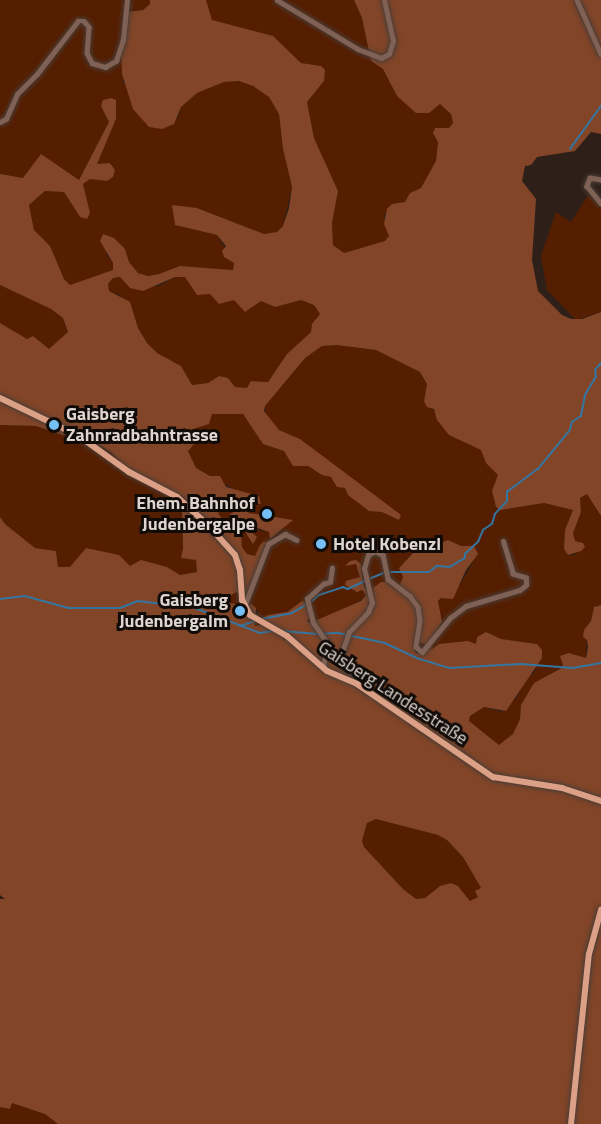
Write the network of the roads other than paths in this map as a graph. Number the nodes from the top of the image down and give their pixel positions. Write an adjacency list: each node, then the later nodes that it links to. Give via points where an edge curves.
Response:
1 (127, 0): 6 (street, via 121,52 114,63 100,67 90,61 88,27 78,21 17,94 6,119)
2 (277, 0): 3 (street, via 369,55 381,58 389,54 393,41)
3 (384, 0)
4 (576, 0): 5 (street)
5 (601, 54)
6 (0, 122)
7 (601, 180): 8 (street, via 591,178 586,186)
8 (601, 203)
9 (0, 399): 13 (main road, via 88,441 129,472 177,497 237,559)
10 (297, 540): 13 (street, via 285,534 268,544)
11 (503, 542): 15 (street, via 513,574 526,578 526,585 466,606 450,618 422,652 416,647 418,607 388,579 383,555 375,551 368,555 363,569 372,603 349,632 339,661 367,682)
12 (332, 568): 14 (street, via 330,582 308,599 313,623 327,643)
13 (245, 608): 14 (main road, Gaisberg Landesstraße, via 257,621 288,636)
14 (323, 668): 15 (main road, Gaisberg Landesstraße)
15 (368, 691): 16 (main road, Gaisberg Landesstraße, via 494,777 562,788)
16 (601, 801)
17 (601, 910): 18 (main road, via 589,954)
18 (571, 1124)

